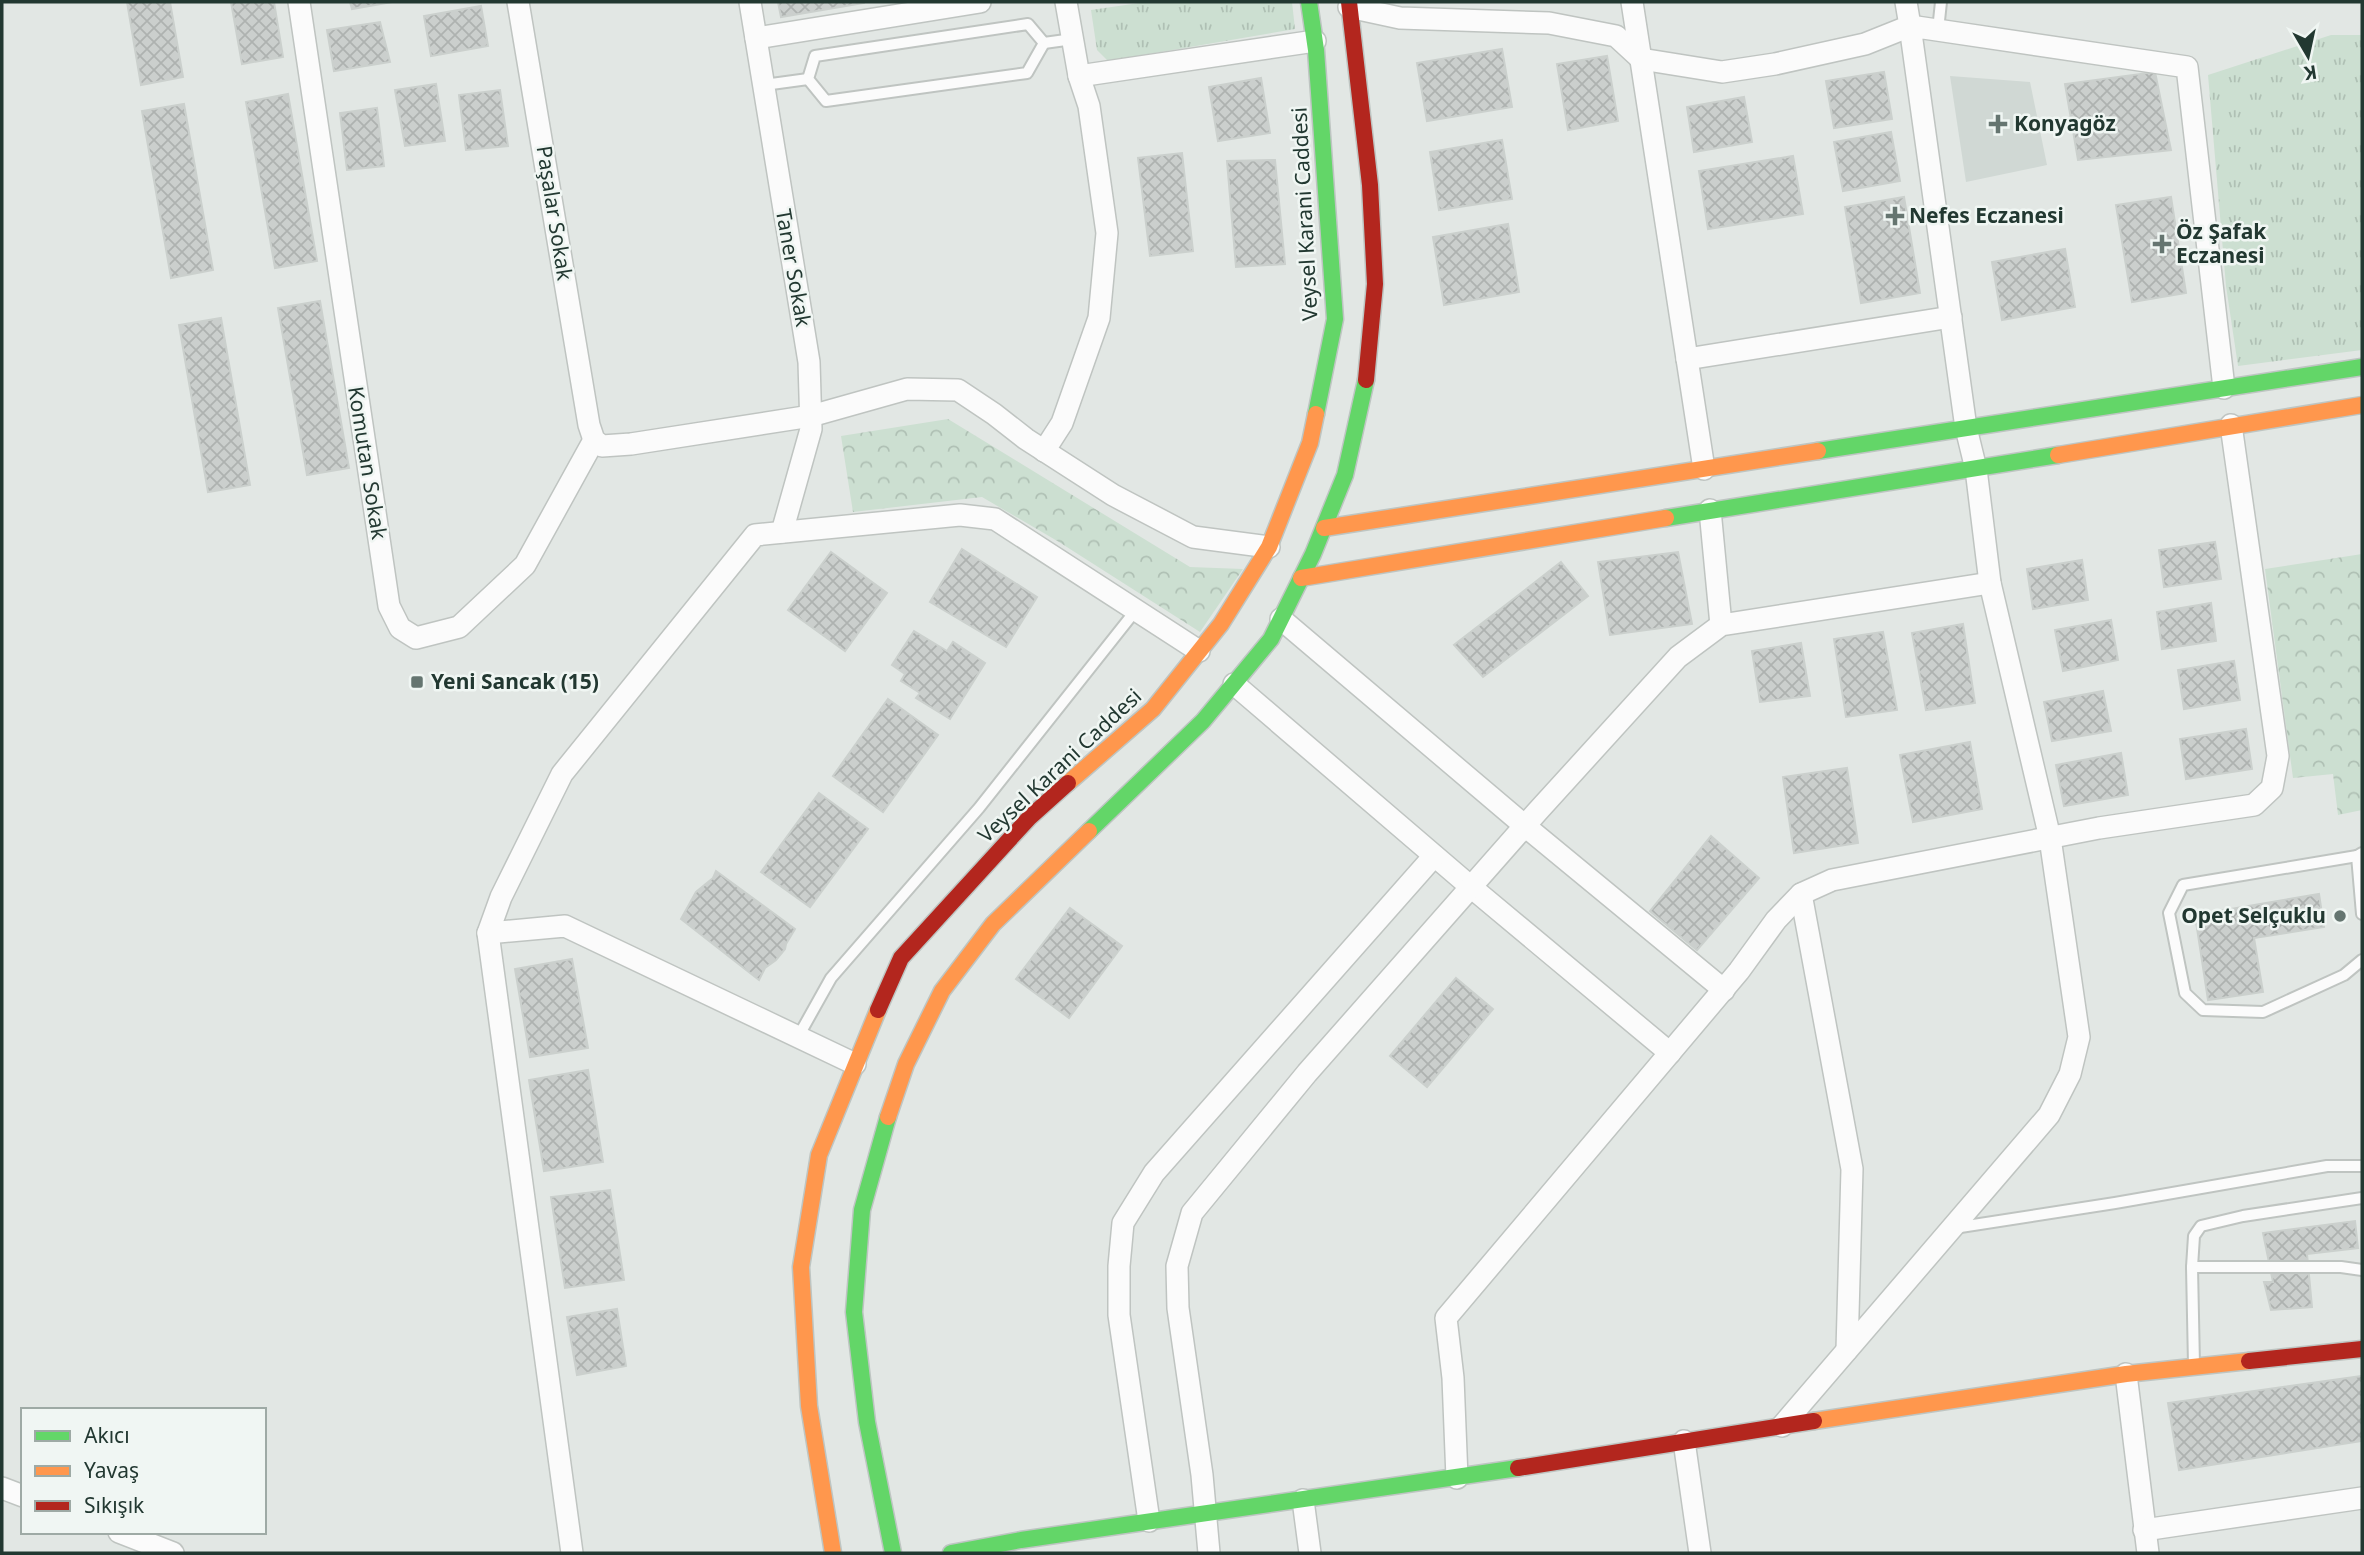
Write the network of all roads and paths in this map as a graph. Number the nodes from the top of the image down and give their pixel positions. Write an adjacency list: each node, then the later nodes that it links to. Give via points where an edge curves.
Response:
1 (299, 2): 29 (street, Komutan Sokak, via 389,606 400,628 416,638 460,627 525,565)
2 (518, 2): 29 (street, Paşalar Sokak)
3 (750, 2): 13 (street, Taner Sokak)
4 (979, 2): 13 (street)
5 (1066, 2): 14 (street)
6 (1309, 2): 15 (street, Veysel Karani Caddesi)
7 (1632, 2): 17 (street)
8 (1906, 2): 11 (street)
9 (1941, 2): 12 (lane)
10 (1349, 4): 17 (street, via 1401,18 1549,23 1616,36); 34 (street, via 1370,185 1375,284 1366,384 1345,475)
11 (1910, 26): 12 (street); 17 (street, via 1865,44 1722,72); 21 (street)
12 (1938, 30): 24 (street, via 2187,66)
13 (756, 38): 20 (street, Taner Sokak)
14 (1073, 40): 16 (lane); 18 (street)
15 (1315, 41): 18 (street); 36 (street, Veysel Karani Caddesi, via 1335,318 1310,443)
16 (1044, 43): 19 (lane, via 1028,24 815,56); 19 (lane, via 1027,73 826,101)
17 (1641, 59): 22 (street)
18 (1079, 76): 30 (street, via 1089,106 1107,233 1099,318 1062,423)
19 (808, 79): 20 (lane)
20 (764, 85): 26 (street, Taner Sokak, via 809,362)
21 (1951, 317): 22 (street); 28 (street)
22 (1687, 359): 31 (street)
23 (2362, 367): 24 (street)
24 (2224, 388): 28 (street)
25 (2362, 405): 27 (street)
26 (811, 416): 29 (street, via 631,444 602,446); 30 (street, via 907,389 958,390); 35 (street, Taner Sokak)
27 (2231, 425): 32 (street); 45 (street, via 2278,756 2272,788 2254,805)
28 (1966, 428): 31 (street); 32 (street)
29 (591, 432)
30 (1044, 451): 36 (street, via 1113,495 1193,537)
31 (1704, 469): 34 (street)
32 (1976, 469): 33 (street); 38 (street)
33 (1710, 510): 37 (street); 41 (street)
34 (1324, 528): 37 (street)
35 (782, 532): 39 (street, via 960,515 995,519); 51 (street, via 755,535 748,542 562,774)
36 (1269, 547): 42 (street, Veysel Karani Caddesi)
37 (1301, 579): 40 (street)
38 (1990, 583): 41 (street); 45 (street)
39 (1136, 610): 42 (street); 54 (lane, via 979,808 831,978)
40 (1281, 619): 43 (street, via 1271,639); 44 (street)
41 (1721, 625): 44 (street, via 1678,657)
42 (1199, 651): 56 (street, Veysel Karani Caddesi, via 1153,709 1029,818 901,958)
43 (1234, 684): 47 (street); 80 (street, via 1194,730 993,924 942,991 906,1064 862,1210 854,1312 867,1422)
44 (1525, 826): 48 (street); 53 (street)
45 (2050, 838): 49 (street, via 1832,880); 59 (street, via 2079,1037 2070,1074 2049,1115)
46 (2360, 855): 50 (lane); 52 (lane, via 2183,885 2169,913 2185,993 2203,1010 2263,1012 2344,975)
47 (1434, 856): 48 (street); 74 (street, via 1154,1173 1123,1223 1119,1315)
48 (1471, 887): 55 (street); 73 (street, via 1307,1073 1192,1213 1177,1266 1178,1308)
49 (1801, 894): 53 (street); 63 (street, via 1852,1169)
50 (2362, 914)
51 (488, 933): 54 (street, via 565,926); 78 (street)
52 (2362, 960)
53 (1724, 990): 55 (street)
54 (799, 1037): 56 (street)
55 (1670, 1053): 68 (street, via 1446,1318)
56 (855, 1064): 79 (street, Veysel Karani Caddesi, via 819,1155 801,1267 809,1406)
57 (2362, 1166): 59 (lane, via 2327,1166)
58 (2362, 1198): 60 (lane, via 2201,1226 2194,1236)
59 (1951, 1228): 63 (street)
60 (2193, 1267): 61 (lane); 64 (lane)
61 (2362, 1270)
62 (2362, 1349): 64 (street)
63 (1847, 1350): 66 (street)
64 (2194, 1367): 65 (street)
65 (2126, 1374): 66 (street); 75 (street)
66 (1782, 1426): 67 (street)
67 (1684, 1441): 68 (street); 84 (street)
68 (1457, 1478): 72 (street)
69 (2, 1488): 70 (street)
70 (21, 1495)
71 (2362, 1498): 75 (street)
72 (1303, 1500): 73 (street); 83 (street)
73 (1206, 1514): 74 (street); 82 (street)
74 (1149, 1521): 81 (street)
75 (2144, 1530): 85 (street)
76 (124, 1534): 77 (street)
77 (173, 1553)
78 (572, 1553)
79 (833, 1553)
80 (893, 1553)
81 (951, 1553)
82 (1209, 1553)
83 (1310, 1553)
84 (1700, 1553)
85 (2148, 1553)

